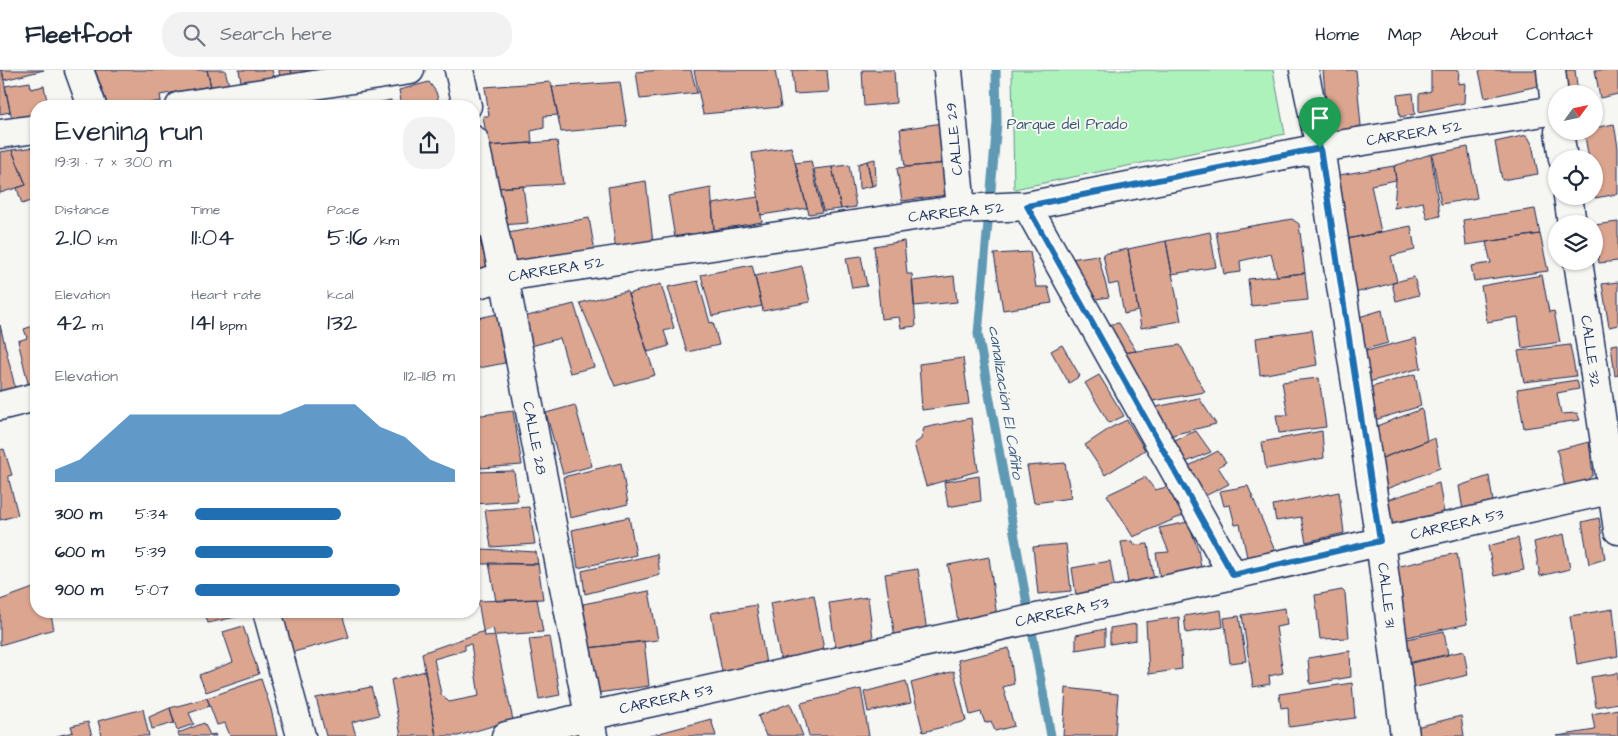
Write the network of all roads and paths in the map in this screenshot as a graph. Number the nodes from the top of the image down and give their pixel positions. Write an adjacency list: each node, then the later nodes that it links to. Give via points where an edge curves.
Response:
1 (79, 70): 8 (street)
2 (410, 70): 9 (street)
3 (459, 70): 10 (street)
4 (948, 70): 16 (street, CALLE 29)
5 (1304, 70): 14 (street, CALLE 31)
6 (1550, 70): 7 (street)
7 (1552, 85)
8 (90, 100)
9 (218, 100)
10 (466, 100)
11 (1548, 120): 14 (street, CARRERA 52)
12 (30, 130): 13 (street)
13 (0, 134)
14 (1320, 148): 16 (street, CARRERA 52); 24 (street, CALLE 31)
15 (480, 167): 18 (street, CALLE 28)
16 (993, 208): 18 (street, CARRERA 52); 25 (street, CALLE 29)
17 (1579, 270): 22 (street, CALLE 32)
18 (504, 277): 19 (street, CARRERA 52); 27 (street, CALLE 28)
19 (480, 283)
20 (30, 398): 21 (street)
21 (0, 406)
22 (1615, 489): 23 (street, CALLE 32); 24 (street, CARRERA 53)
23 (1618, 530)
24 (1380, 541): 25 (street, CARRERA 53); 30 (street, CALLE 31)
25 (1233, 575): 27 (street, CARRERA 53, via 1020,621)
26 (269, 618): 28 (street)
27 (591, 726): 29 (street, CARRERA 53)
28 (301, 736)
29 (506, 736)
30 (1405, 736)

